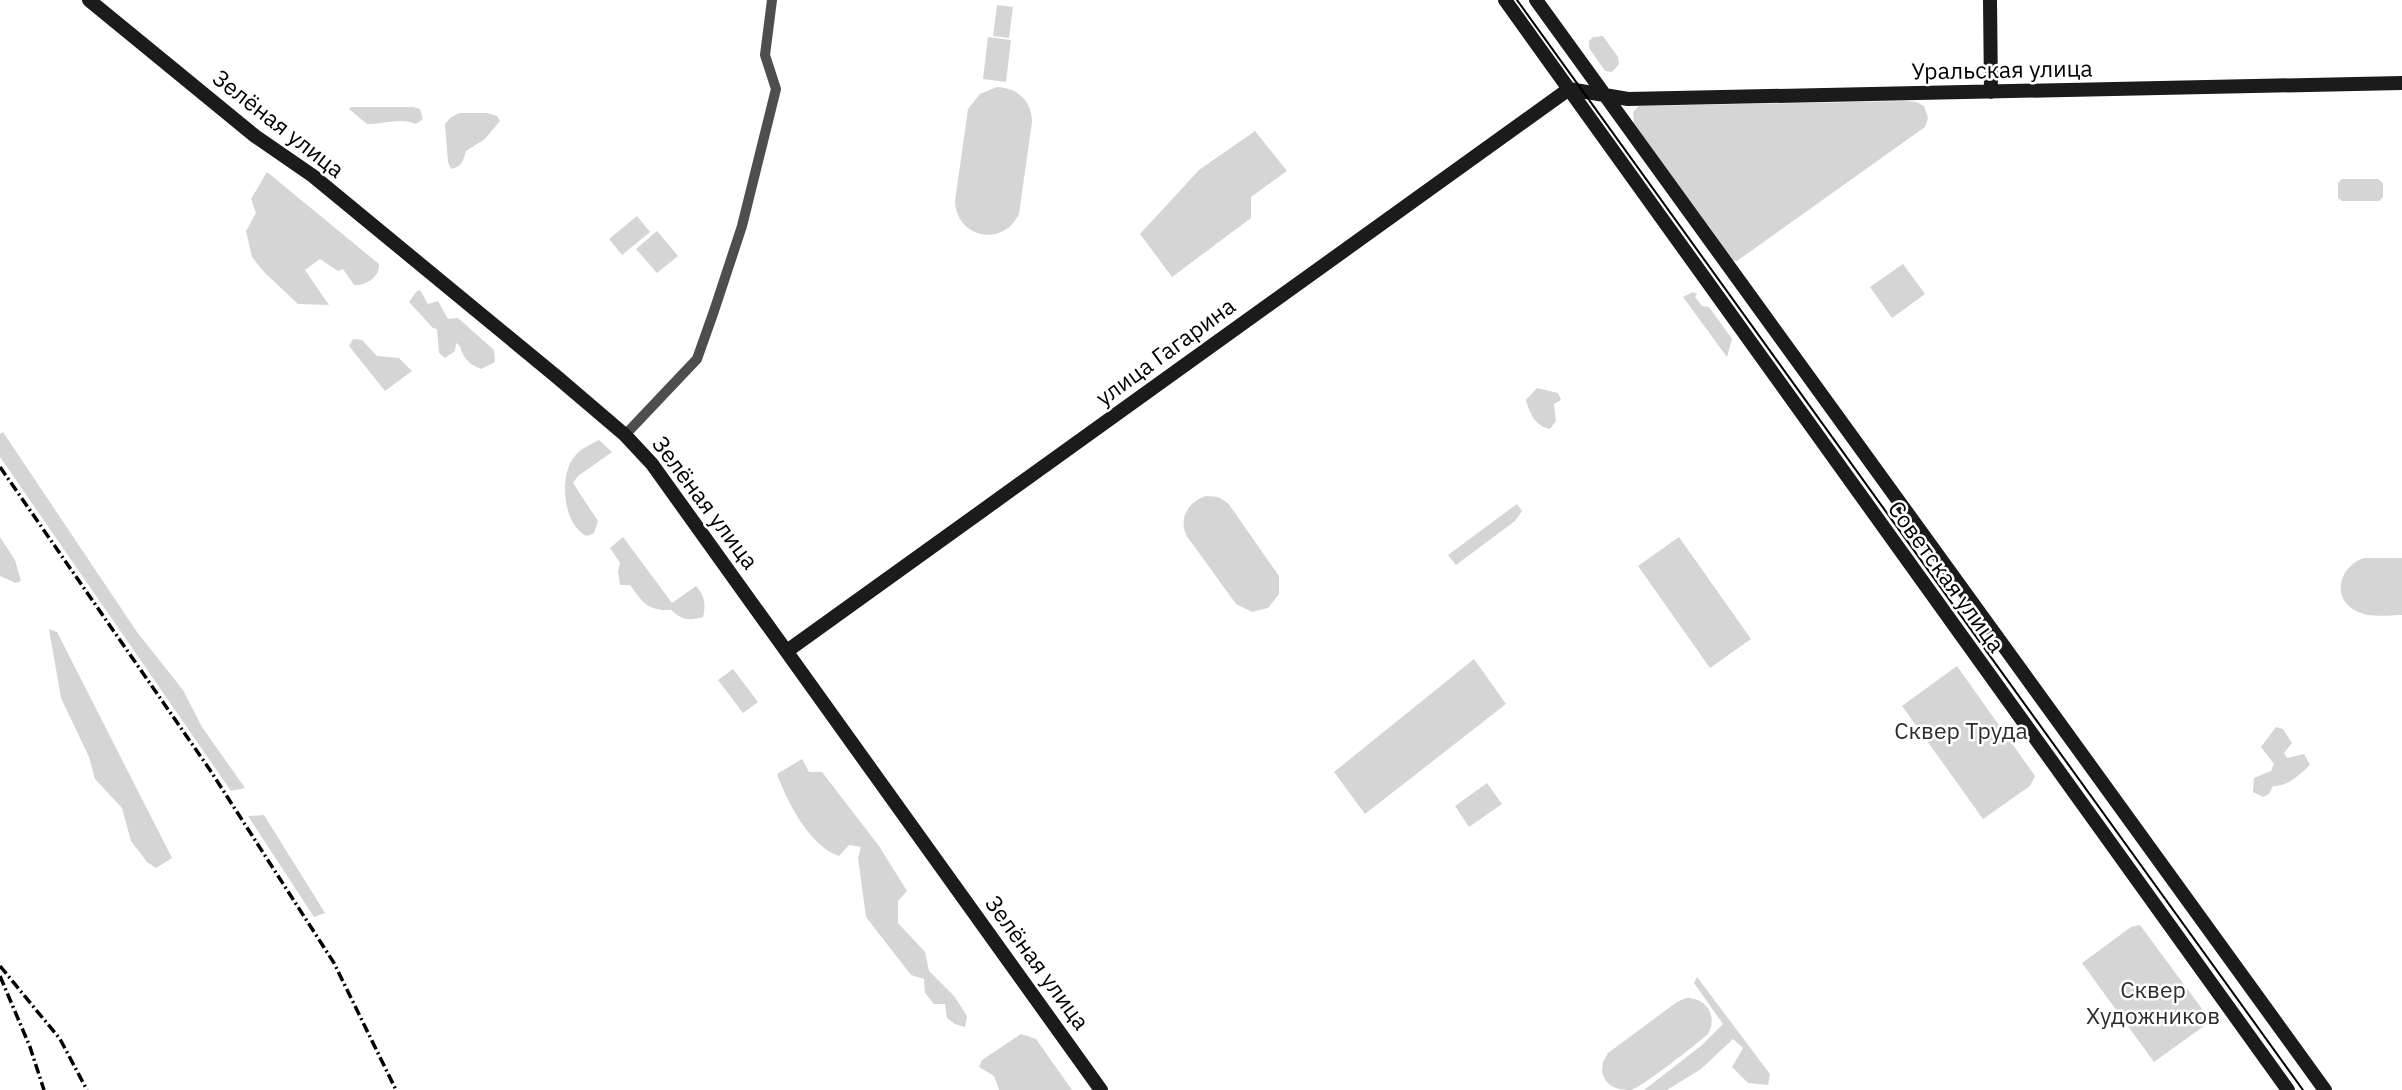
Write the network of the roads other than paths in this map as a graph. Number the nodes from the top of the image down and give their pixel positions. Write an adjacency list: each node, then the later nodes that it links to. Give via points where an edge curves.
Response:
1 (89, 0): 10 (main road, Зелёная улица, via 255,136 313,176)
2 (772, 0): 10 (street, via 765,55 776,89 742,226 714,311 697,359)
3 (1505, 0): 7 (main road, Советская улица)
4 (1536, 0): 9 (main road, Советская улица)
5 (1990, 0): 8 (main road)
6 (2402, 83): 8 (main road, Уральская улица)
7 (1569, 89): 9 (main road); 11 (main road, улица Гагарина); 13 (main road, Советская улица)
8 (1991, 92): 9 (main road, Уральская улица, via 1628,99)
9 (1604, 95): 14 (main road, Советская улица)
10 (625, 435): 11 (main road, Зелёная улица, via 652,464)
11 (787, 651): 12 (main road, Зелёная улица)
12 (1101, 1090)
13 (2288, 1090)
14 (2325, 1090)

